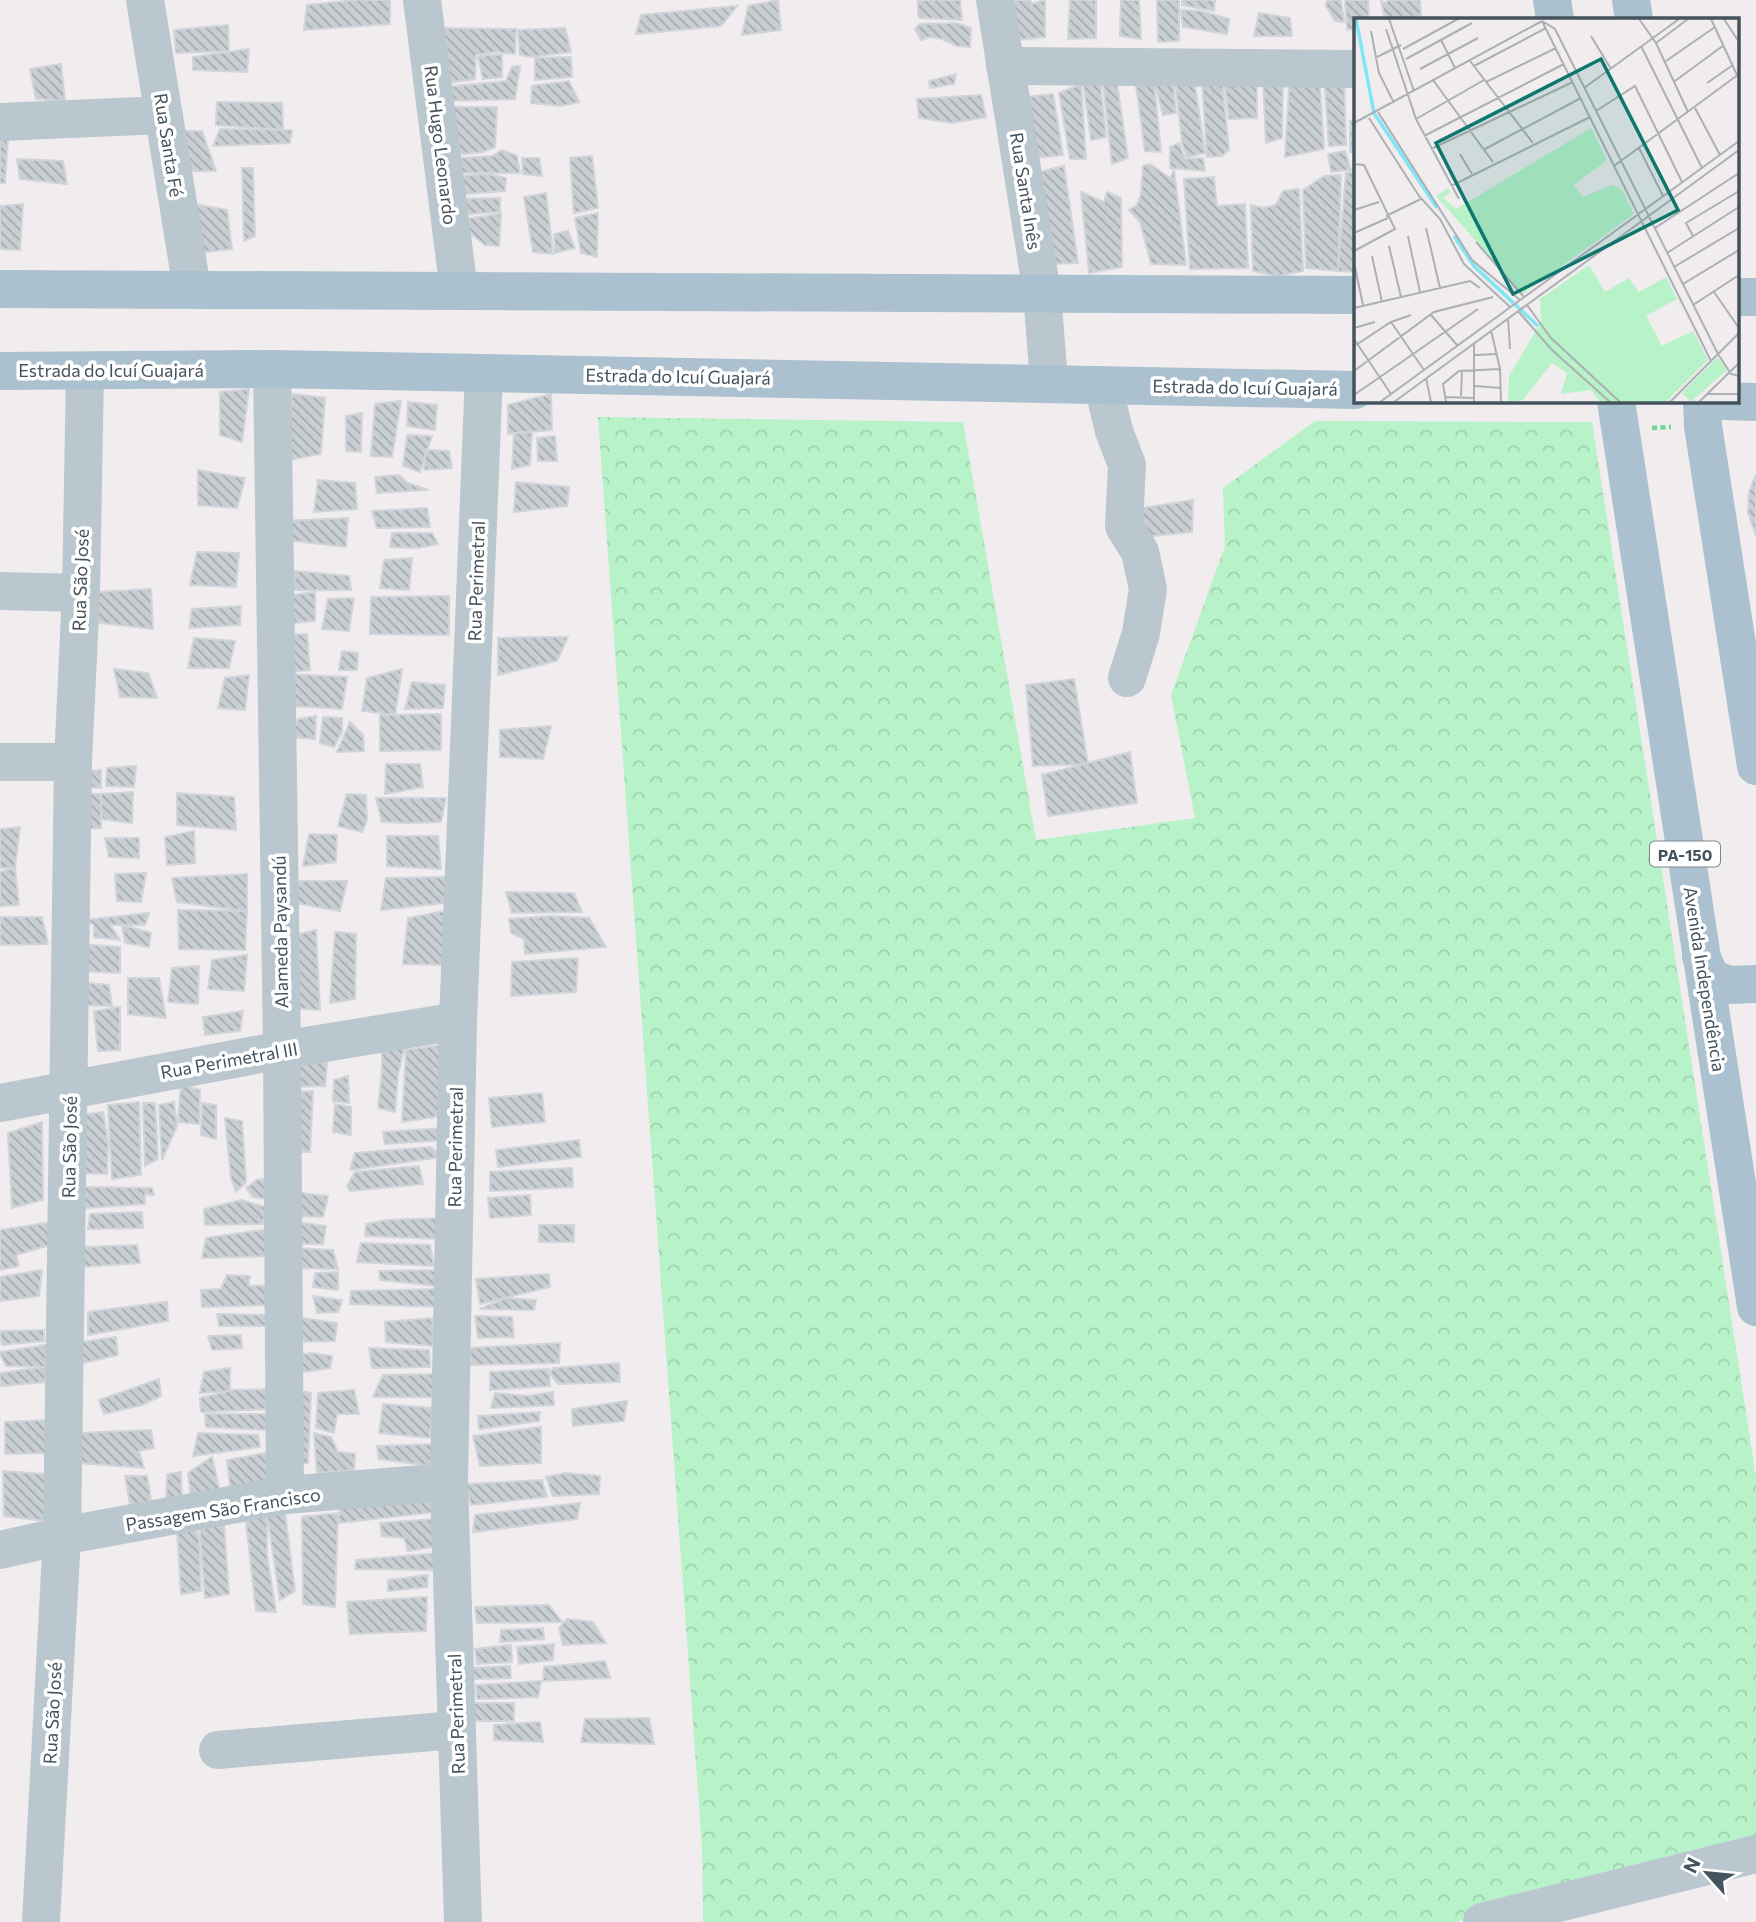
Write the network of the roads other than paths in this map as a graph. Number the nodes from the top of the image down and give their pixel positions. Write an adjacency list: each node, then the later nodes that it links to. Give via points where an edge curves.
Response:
1 (145, 0): 10 (street, Rua Santa Fé)
2 (422, 0): 14 (street, Rua Hugo Leonardo)
3 (995, 0): 8 (street, Rua Santa Inês)
4 (1552, 0): 6 (main road)
5 (1631, 0): 7 (main road)
6 (1555, 18)
7 (1634, 18)
8 (1005, 66): 9 (street); 15 (street, Rua Santa Inês)
9 (1354, 69)
10 (164, 115): 11 (street); 13 (street, Rua Santa Fé)
11 (0, 122)
12 (0, 289): 13 (main road)
13 (192, 289): 14 (main road)
14 (459, 291): 15 (main road)
15 (1042, 293): 16 (main road); 23 (street, Rua Santa Inês)
16 (1354, 295)
17 (1738, 297): 18 (main road)
18 (1756, 298)
19 (272, 369): 21 (main road, Estrada do Icuí Guajará); 22 (main road, Estrada do Icuí Guajará); 38 (street, Alameda Paysandú)
20 (0, 371): 21 (main road, Estrada do Icuí Guajará)
21 (85, 371): 30 (street, Rua São José)
22 (484, 373): 23 (main road, Estrada do Icuí Guajará); 37 (street, Rua Perimetral)
23 (1049, 382): 24 (main road, Estrada do Icuí Guajará)
24 (1103, 385): 25 (main road, Estrada do Icuí Guajará); 31 (street, via 1127,465 1124,526 1140,552 1148,589)
25 (1354, 390)
26 (1756, 402): 27 (main road)
27 (1710, 409): 34 (main road)
28 (1618, 415): 35 (main road, Avenida Independência / PA-150)
29 (0, 591): 30 (street)
30 (81, 593): 33 (street, Rua São José)
31 (1128, 678)
32 (0, 762): 33 (street)
33 (73, 762): 39 (street, Rua São José)
34 (1756, 766)
35 (1701, 956): 36 (main road, via 1711,978 1729,985); 41 (main road, Avenida Independência / PA-150)
36 (1756, 984)
37 (458, 1021): 38 (street, Rua Perimetral III); 42 (street, Rua Perimetral)
38 (282, 1050): 39 (street, Rua Perimetral III); 43 (street, Alameda Paysandú)
39 (70, 1089): 40 (street, Rua Perimetral III); 44 (street, Rua São José)
40 (0, 1103)
41 (1756, 1307)
42 (449, 1482): 43 (street, Passagem São Francisco); 46 (street, Rua Perimetral)
43 (285, 1495): 44 (street, Passagem São Francisco)
44 (62, 1536): 45 (street, Passagem São Francisco); 49 (street, Rua São José)
45 (0, 1550)
46 (456, 1730): 47 (street); 50 (street, Rua Perimetral)
47 (218, 1750)
48 (1756, 1854): 51 (street)
49 (41, 1922)
50 (463, 1922)
51 (1482, 1922)

